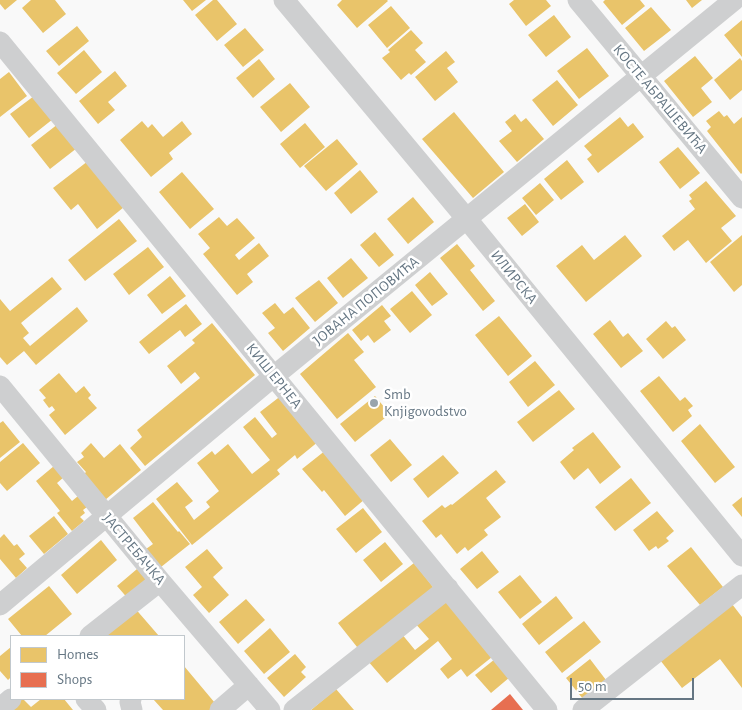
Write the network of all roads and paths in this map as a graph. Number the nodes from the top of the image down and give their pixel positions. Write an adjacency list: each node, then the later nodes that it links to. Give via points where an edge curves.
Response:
1 (284, 0): 7 (street, ИЛИРСКА)
2 (578, 0): 5 (street, КОСТЕ АБРАШЕВИЋА)
3 (734, 0): 5 (street, ЈОВАНА ПОПОВИЋА)
4 (0, 42): 8 (street, КИШ ЕРНЕА)
5 (641, 76): 6 (street, КОСТЕ АБРАШЕВИЋА); 7 (street, ЈОВАНА ПОПОВИЋА)
6 (742, 198)
7 (466, 218): 8 (street, ЈОВАНА ПОПОВИЋА); 11 (street, ИЛИРСКА)
8 (274, 376): 10 (street, ЈОВАНА ПОПОВИЋА); 14 (street, КИШ ЕРНЕА)
9 (0, 386): 10 (street, ЈАСТРЕБАЧКА)
10 (107, 517): 12 (street, ЈАСТРЕБАЧКА); 15 (street, ЈОВАНА ПОПОВИЋА)
11 (742, 556)
12 (160, 581): 16 (street); 17 (street, ЈАСТРЕБАЧКА)
13 (742, 585): 26 (street)
14 (448, 588): 24 (street); 25 (street, КИШ ЕРНЕА)
15 (0, 606)
16 (91, 635)
17 (259, 697): 22 (street); 23 (street)
18 (10, 700): 20 (street)
19 (87, 700): 21 (street)
20 (0, 708)
21 (96, 710)
22 (220, 710)
23 (241, 710)
24 (294, 710)
25 (547, 710)
26 (583, 710)

